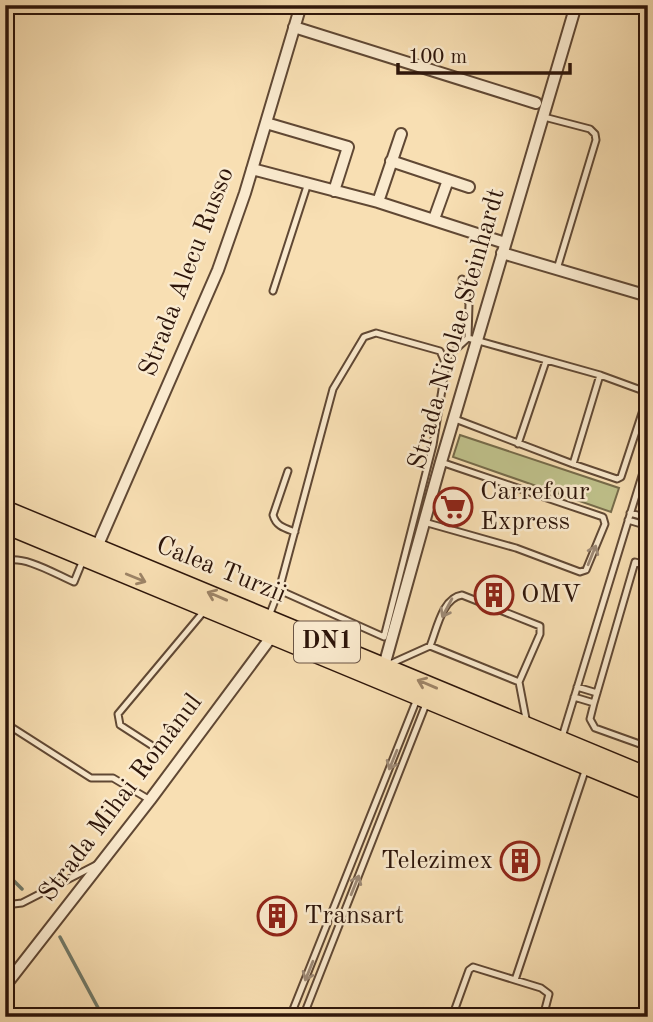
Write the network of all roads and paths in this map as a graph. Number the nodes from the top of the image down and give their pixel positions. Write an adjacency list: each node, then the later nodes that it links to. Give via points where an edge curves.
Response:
1 (300, 5): 3 (street, Strada Alecu Russo)
2 (576, 5): 5 (street, Strada Nicolae Steinhardt)
3 (294, 27): 4 (street); 6 (street, Strada Alecu Russo)
4 (536, 103)
5 (543, 117): 16 (street, Strada Nicolae Steinhardt); 17 (lane, via 596,134)
6 (266, 123): 9 (street, Strada Alecu Russo); 13 (street, via 348,147)
7 (401, 134): 8 (street)
8 (391, 161): 10 (street); 14 (street)
9 (252, 169): 11 (street); 40 (street, Strada Alecu Russo, via 218,270)
10 (448, 180): 12 (street); 15 (street)
11 (308, 183): 13 (street); 19 (lane)
12 (469, 187)
13 (334, 191): 14 (street)
14 (378, 202): 15 (street)
15 (434, 219): 16 (street)
16 (504, 248): 17 (street); 21 (street, Strada Nicolae Steinhardt)
17 (557, 270): 20 (street)
18 (462, 279): 21 (lane)
19 (273, 291)
20 (648, 296)
21 (473, 339): 22 (lane); 23 (lane); 25 (street, Strada Nicolae Steinhardt)
22 (444, 360): 39 (lane, via 440,351 376,332 364,337 333,389); 43 (lane, via 433,445 384,637)
23 (546, 361): 24 (lane); 26 (lane)
24 (600, 375): 29 (lane); 29 (lane, via 641,390 647,398 621,477 611,478)
25 (455, 419): 26 (lane); 28 (street, Strada Nicolae Steinhardt)
26 (518, 444): 29 (lane)
27 (648, 456): 31 (lane)
28 (442, 462): 36 (street, Strada Nicolae Steinhardt); 36 (lane, one-way to 28, via 516,548 580,572 586,570 605,521)
29 (573, 464)
30 (288, 471): 39 (lane, via 273,515 275,522)
31 (644, 479): 33 (lane)
32 (5, 510): 40 (main road, Calea Turzii / DN1)
33 (630, 513): 34 (lane); 35 (lane)
34 (648, 518)
35 (628, 520): 38 (lane); 52 (lane)
36 (425, 523): 50 (street, Strada Nicolae Steinhardt)
37 (5, 524): 40 (main road, Calea Turzii / DN1)
38 (648, 526)
39 (295, 532): 43 (lane)
40 (91, 552): 41 (lane, via 74,582 27,562); 45 (main road, Calea Turzii / DN1, one-way to 45); 46 (main road, Calea Turzii / DN1, one-way to 40)
41 (5, 561)
42 (643, 564): 53 (lane, via 635,562)
43 (279, 590): 46 (lane)
44 (5, 593): 47 (lane, via 12,604)
45 (207, 607): 48 (main road, Calea Turzii / DN1); 60 (lane, via 118,714 120,725)
46 (268, 618): 50 (main road, Calea Turzii / DN1)
47 (5, 623)
48 (272, 636): 55 (main road, Calea Turzii / DN1); 65 (street, Strada Mihai Românul)
49 (430, 646): 50 (lane); 51 (lane); 51 (lane, one-way to 49, via 540,626 463,595 454,596)
50 (384, 666): 58 (main road, Calea Turzii / DN1, one-way to 50)
51 (519, 682): 58 (lane)
52 (577, 687): 53 (lane); 54 (lane)
53 (597, 693): 56 (lane)
54 (574, 697): 56 (lane); 59 (lane)
55 (423, 698): 62 (main road, Calea Turzii / DN1); 70 (lane, one-way to 70); 71 (lane, one-way to 55)
56 (594, 703): 61 (lane, via 590,719 595,727)
57 (5, 723): 65 (lane, via 91,778 113,778)
58 (528, 727): 59 (main road, Calea Turzii / DN1)
59 (561, 740): 63 (main road, Calea Turzii / DN1)
60 (151, 745)
61 (648, 747)
62 (586, 765): 64 (main road, Calea Turzii / DN1); 68 (lane)
63 (648, 777)
64 (648, 791)
65 (150, 800): 66 (street, Strada Mihai Românul)
66 (102, 862): 67 (lane, via 22,903); 69 (street, Strada Mihai Românul)
67 (5, 905)
68 (515, 980): 72 (lane, via 473,967); 73 (lane, via 549,994)
69 (5, 986)
70 (290, 1017)
71 (303, 1017)
72 (452, 1017)
73 (543, 1017)

